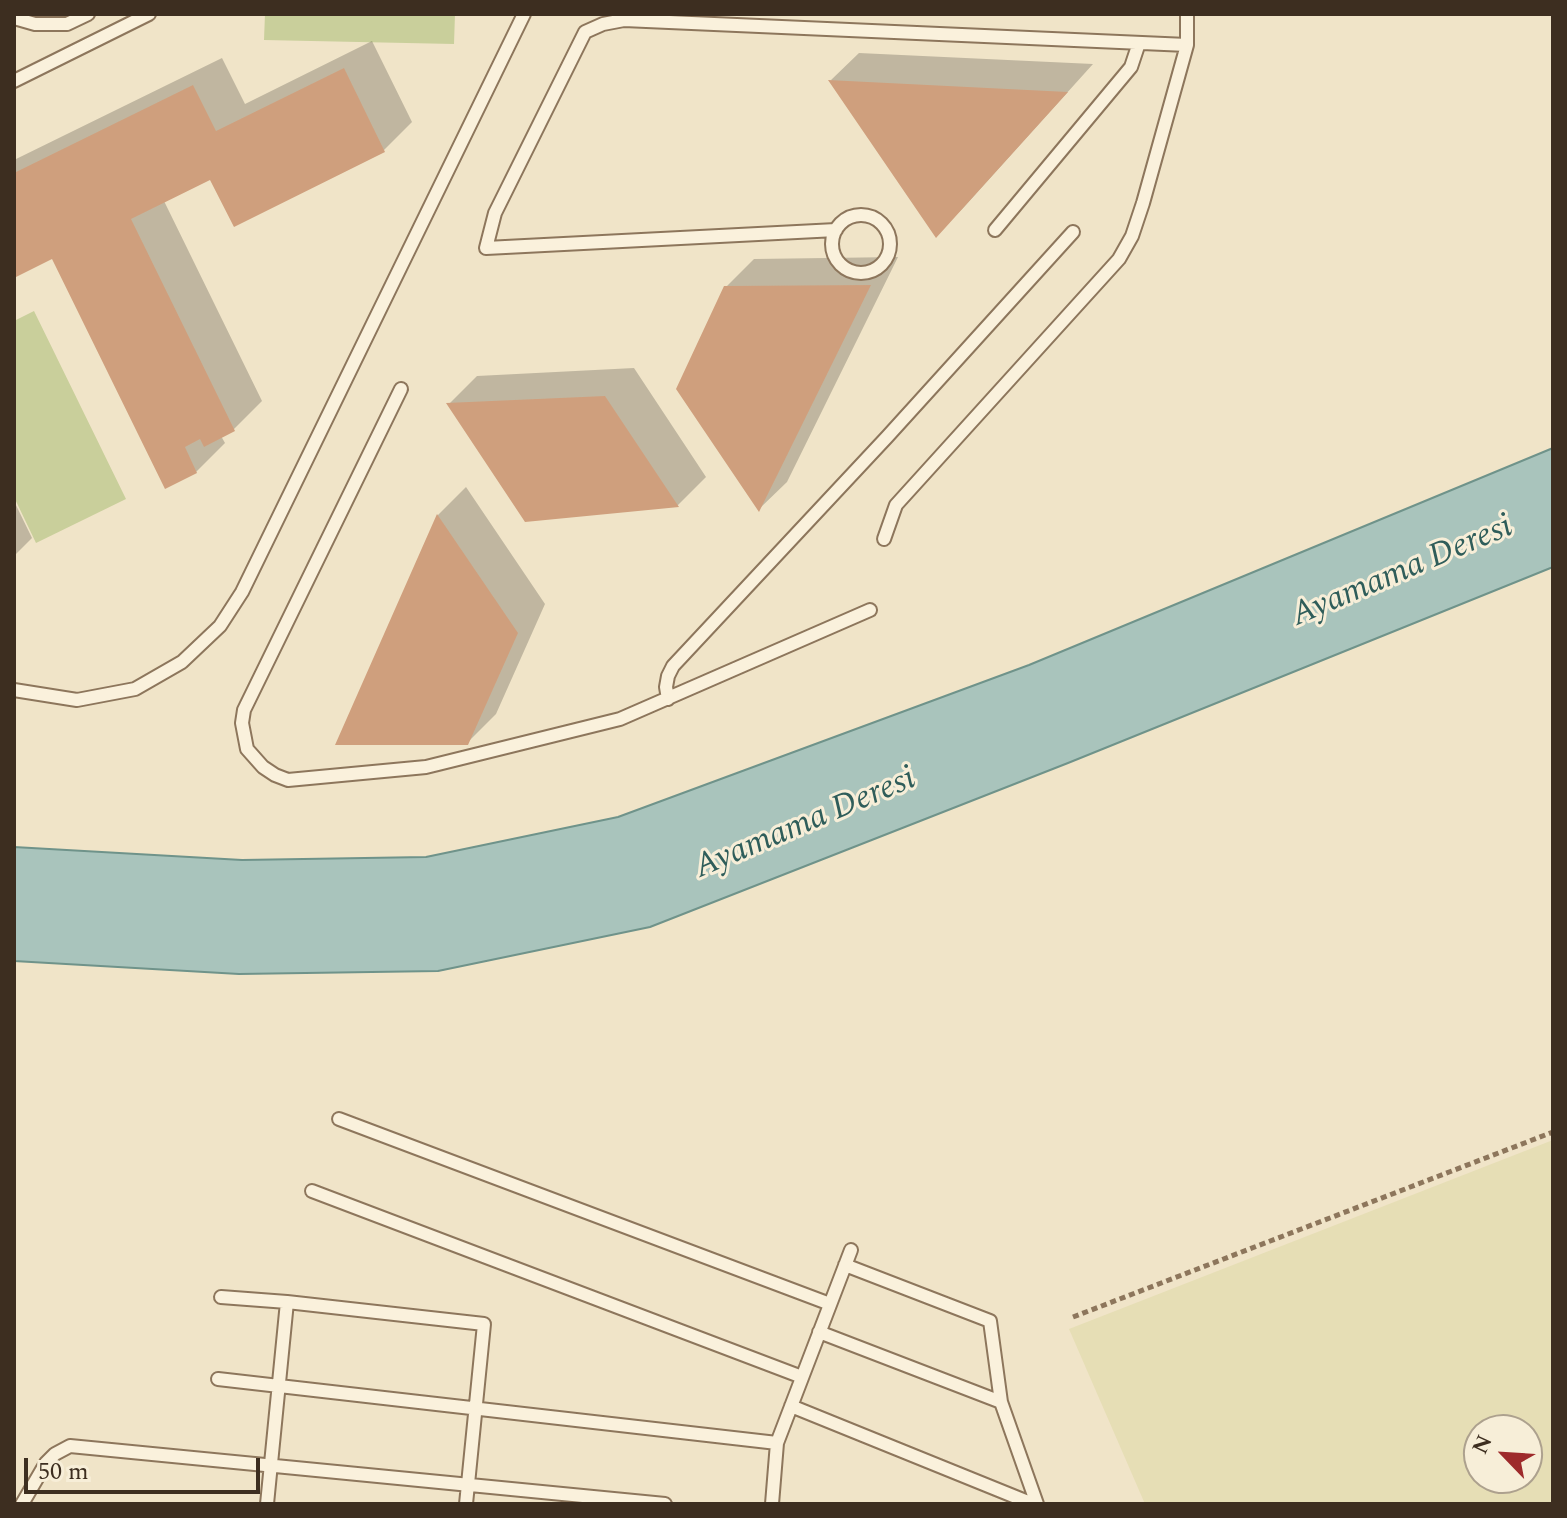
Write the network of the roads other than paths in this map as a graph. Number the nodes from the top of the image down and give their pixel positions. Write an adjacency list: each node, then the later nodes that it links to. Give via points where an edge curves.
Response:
1 (88, 14): 5 (lane, via 67,24)
2 (149, 14): 8 (lane)
3 (524, 14): 15 (lane, via 242,592 220,626 182,662 135,689 77,700)
4 (1187, 14): 7 (lane)
5 (14, 18)
6 (1139, 43): 7 (lane); 9 (lane, via 624,20 603,24 585,32 495,213 486,248); 10 (lane, via 1131,67)
7 (1187, 45): 13 (lane, via 1138,220 1119,259 896,505)
8 (14, 81)
9 (836, 230): 9 (lane, via 833,248 841,265 858,273 884,262 889,235 878,220 850,217)
10 (995, 230)
11 (1073, 232): 16 (lane, via 673,666)
12 (401, 389): 16 (lane, via 244,710 243,737 254,759 288,780 426,767 620,719)
13 (884, 539)
14 (870, 610): 16 (lane)
15 (14, 690)
16 (668, 699)
17 (339, 1119): 23 (lane)
18 (312, 1191): 25 (lane)
19 (851, 1250): 20 (lane)
20 (845, 1265): 23 (lane); 28 (lane, via 990,1321)
21 (221, 1297): 22 (lane)
22 (287, 1302): 27 (lane); 30 (lane, via 484,1324)
23 (830, 1304): 24 (lane)
24 (819, 1332): 25 (lane); 28 (lane)
25 (802, 1377): 29 (lane)
26 (218, 1379): 27 (lane)
27 (279, 1386): 30 (lane); 32 (lane)
28 (1001, 1402): 39 (lane)
29 (791, 1406): 31 (lane); 39 (lane)
30 (475, 1409): 31 (lane); 33 (lane)
31 (777, 1443): 38 (lane)
32 (270, 1466): 33 (lane); 34 (lane, via 70,1446 46,1463); 35 (lane)
33 (468, 1485): 36 (lane); 37 (lane)
34 (22, 1504)
35 (267, 1504)
36 (466, 1504)
37 (665, 1504)
38 (772, 1504)
39 (1035, 1504)

